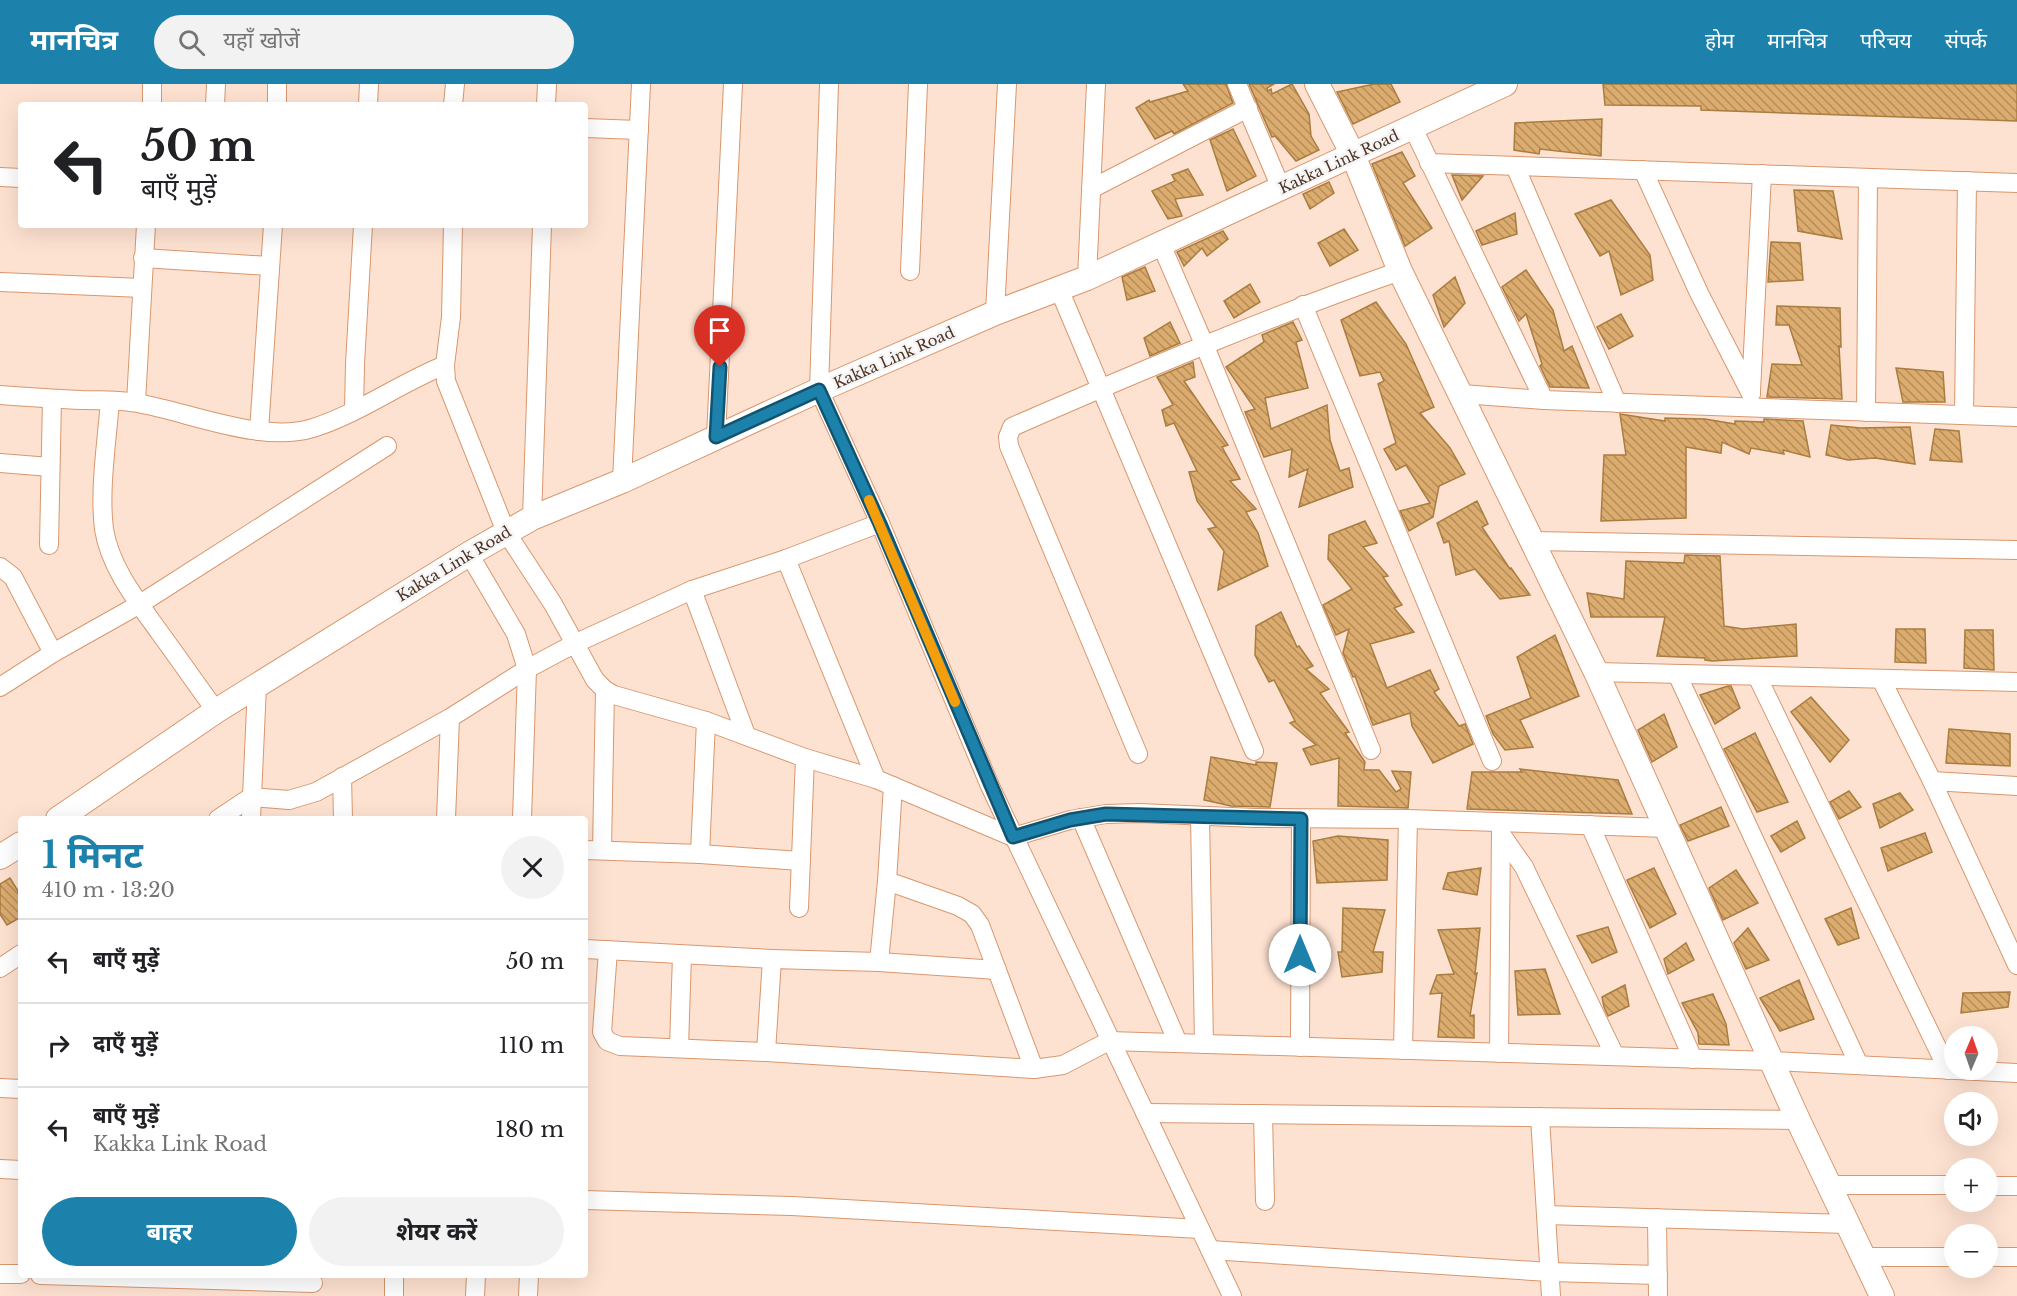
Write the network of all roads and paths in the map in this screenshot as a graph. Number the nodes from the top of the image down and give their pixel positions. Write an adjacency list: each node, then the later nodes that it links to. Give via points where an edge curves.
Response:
1 (152, 84): 16 (street)
2 (216, 84): 17 (street)
3 (277, 84): 18 (street)
4 (369, 84): 19 (street)
5 (454, 84): 20 (street)
6 (547, 84): 21 (street)
7 (641, 84): 25 (street)
8 (733, 84): 71 (street)
9 (829, 84): 57 (street)
10 (918, 84): 47 (street)
11 (1007, 84): 53 (street)
12 (1096, 84): 37 (street)
13 (1237, 84): 22 (street)
14 (1505, 84): 24 (street, Kakka Link Road)
15 (1322, 86): 26 (street)
16 (152, 102)
17 (215, 102)
18 (277, 102)
19 (368, 102)
20 (453, 102)
21 (546, 102)
22 (1248, 108): 36 (street); 37 (street)
23 (588, 128): 25 (street)
24 (1413, 128): 26 (street, Kakka Link Road); 27 (street)
25 (639, 130): 75 (street)
26 (1353, 155): 36 (street, Kakka Link Road); 46 (street)
27 (1429, 163): 28 (street); 61 (street)
28 (1515, 166): 29 (street); 65 (street)
29 (1642, 170): 30 (street); 62 (street)
30 (1762, 174): 33 (street); 62 (street)
31 (0, 177): 32 (street)
32 (18, 178)
33 (1868, 178): 34 (street); 67 (street)
34 (1967, 181): 35 (street); 68 (street)
35 (2017, 183)
36 (1281, 188): 43 (street, Kakka Link Road)
37 (1091, 189): 48 (street)
38 (146, 228): 44 (street)
39 (273, 228): 45 (street)
40 (363, 228): 66 (street)
41 (453, 228): 55 (street)
42 (542, 228): 76 (street)
43 (1161, 244): 48 (street, Kakka Link Road); 54 (street)
44 (143, 258): 45 (street); 50 (street)
45 (269, 266): 70 (street)
46 (1400, 271): 52 (street); 58 (street)
47 (910, 272)
48 (1087, 278): 51 (street, Kakka Link Road)
49 (0, 282): 50 (street)
50 (142, 288): 64 (street)
51 (1059, 289): 53 (street, Kakka Link Road); 56 (street)
52 (1304, 305): 54 (street); 106 (street)
53 (995, 313): 57 (street, Kakka Link Road)
54 (1204, 344): 56 (street); 102 (street)
55 (445, 365): 66 (street); 78 (street, via 446,381)
56 (1102, 388): 103 (street); 104 (street, via 1012,427 1008,442)
57 (819, 390): 71 (street, Kakka Link Road); 77 (street)
58 (1461, 394): 61 (street); 79 (street)
59 (0, 395): 60 (street)
60 (52, 399): 63 (street); 74 (street)
61 (1544, 400): 65 (street)
62 (1751, 400): 65 (street); 67 (street)
63 (110, 401): 64 (street); 86 (street, via 104,528 108,549)
64 (136, 402): 70 (street)
65 (1617, 403)
66 (354, 410): 70 (street, via 312,428)
67 (1866, 412): 68 (street)
68 (1964, 415): 69 (street)
69 (2017, 417)
70 (259, 431)
71 (716, 437): 75 (street, Kakka Link Road)
72 (387, 446): 86 (street)
73 (0, 463): 74 (street)
74 (50, 467): 80 (street)
75 (622, 482): 76 (street, Kakka Link Road)
76 (532, 518): 78 (street, Kakka Link Road)
77 (880, 524): 83 (street); 125 (street)
78 (506, 532): 82 (street, Kakka Link Road); 87 (street)
79 (1533, 542): 81 (street); 90 (street)
80 (49, 545)
81 (2017, 550)
82 (469, 554): 89 (street, via 516,634); 95 (street, Kakka Link Road)
83 (786, 559): 85 (street); 109 (street)
84 (0, 567): 88 (street, via 14,578)
85 (692, 590): 87 (street); 101 (street)
86 (140, 604): 88 (street); 98 (street)
87 (574, 644): 89 (street); 97 (street)
88 (53, 653): 96 (street)
89 (527, 669): 99 (street); 117 (street)
90 (1596, 672): 91 (street); 124 (street)
91 (1677, 674): 92 (street); 154 (street)
92 (1756, 676): 93 (street); 153 (street)
93 (1881, 679): 94 (street); 108 (street)
94 (2017, 682)
95 (257, 686): 98 (street, Kakka Link Road); 111 (street)
96 (0, 687)
97 (605, 690): 100 (street); 127 (street)
98 (216, 711): 112 (street, Kakka Link Road)
99 (450, 718): 107 (street); 116 (street)
100 (706, 721): 101 (street); 128 (street)
101 (746, 735): 105 (street)
102 (1371, 750)
103 (1254, 751)
104 (1138, 754)
105 (804, 758): 109 (street); 130 (street)
106 (1492, 761)
107 (342, 777): 111 (street, via 297,799); 115 (street)
108 (1932, 782): 110 (street); 139 (street)
109 (885, 783): 125 (street); 131 (street)
110 (2017, 786)
111 (251, 797): 113 (street); 114 (street)
112 (62, 816)
113 (222, 816)
114 (251, 816)
115 (343, 816)
116 (446, 816)
117 (522, 816)
118 (1200, 816): 119 (street, via 1106,814); 120 (street); 144 (street)
119 (1081, 818): 125 (street); 143 (street)
120 (1301, 819): 121 (street); 146 (street)
121 (1408, 819): 123 (street); 147 (street)
122 (1590, 825): 123 (street); 124 (street); 151 (street)
123 (1501, 828): 149 (street); 150 (street, via 1524,867)
124 (1666, 828): 152 (street)
125 (1013, 837): 142 (street)
126 (18, 846): 129 (street)
127 (594, 850): 128 (street)
128 (700, 854): 130 (street)
129 (0, 857)
130 (800, 861): 132 (street)
131 (887, 881): 138 (street); 141 (street, via 972,914)
132 (798, 908)
133 (588, 949): 134 (street)
134 (608, 950): 135 (street); 145 (street, via 602,1032 607,1041 621,1046)
135 (682, 955): 137 (street); 145 (street)
136 (18, 956): 140 (street)
137 (772, 959): 138 (street); 148 (street)
138 (879, 962): 141 (street)
139 (2017, 965)
140 (0, 968)
141 (997, 970): 155 (street)
142 (1110, 1041): 143 (street); 155 (street, via 1063,1065); 161 (street)
143 (1178, 1043): 144 (street)
144 (1204, 1044): 146 (street)
145 (680, 1047): 148 (street)
146 (1300, 1047): 147 (street)
147 (1403, 1050): 149 (street)
148 (766, 1052): 155 (street)
149 (1499, 1053): 150 (street)
150 (1615, 1056): 151 (street)
151 (1693, 1059): 152 (street)
152 (1772, 1061): 154 (street); 164 (street)
153 (1944, 1062)
154 (1860, 1065): 156 (street)
155 (1034, 1069)
156 (1944, 1070)
157 (1998, 1072): 158 (street)
158 (2017, 1073)
159 (0, 1088): 160 (street)
160 (18, 1089)
161 (1145, 1113): 162 (street); 176 (street)
162 (1263, 1114): 163 (street); 172 (street)
163 (1540, 1117): 164 (street); 173 (street)
164 (1798, 1119): 167 (street)
165 (0, 1169): 166 (street)
166 (18, 1170)
167 (1829, 1185): 168 (street); 175 (street)
168 (1944, 1185)
169 (1998, 1186): 170 (street)
170 (2017, 1186)
171 (588, 1200): 176 (street, via 792,1206)
172 (1265, 1201)
173 (1546, 1215): 174 (street); 182 (street)
174 (1658, 1218): 175 (street); 185 (street)
175 (1848, 1224): 178 (street)
176 (1200, 1229): 177 (street)
177 (1210, 1250): 182 (street); 194 (street)
178 (1863, 1257): 179 (street); 197 (street)
179 (1944, 1257)
180 (1998, 1257): 181 (street)
181 (2017, 1257)
182 (1549, 1272): 185 (street); 195 (street)
183 (0, 1274): 184 (street)
184 (18, 1274)
185 (1658, 1275): 196 (street)
186 (122, 1278): 190 (street)
187 (394, 1278): 191 (street)
188 (476, 1278): 192 (street)
189 (529, 1278): 193 (street)
190 (313, 1285)
191 (394, 1296)
192 (475, 1296)
193 (528, 1296)
194 (1232, 1296)
195 (1551, 1296)
196 (1658, 1296)
197 (1882, 1296)

